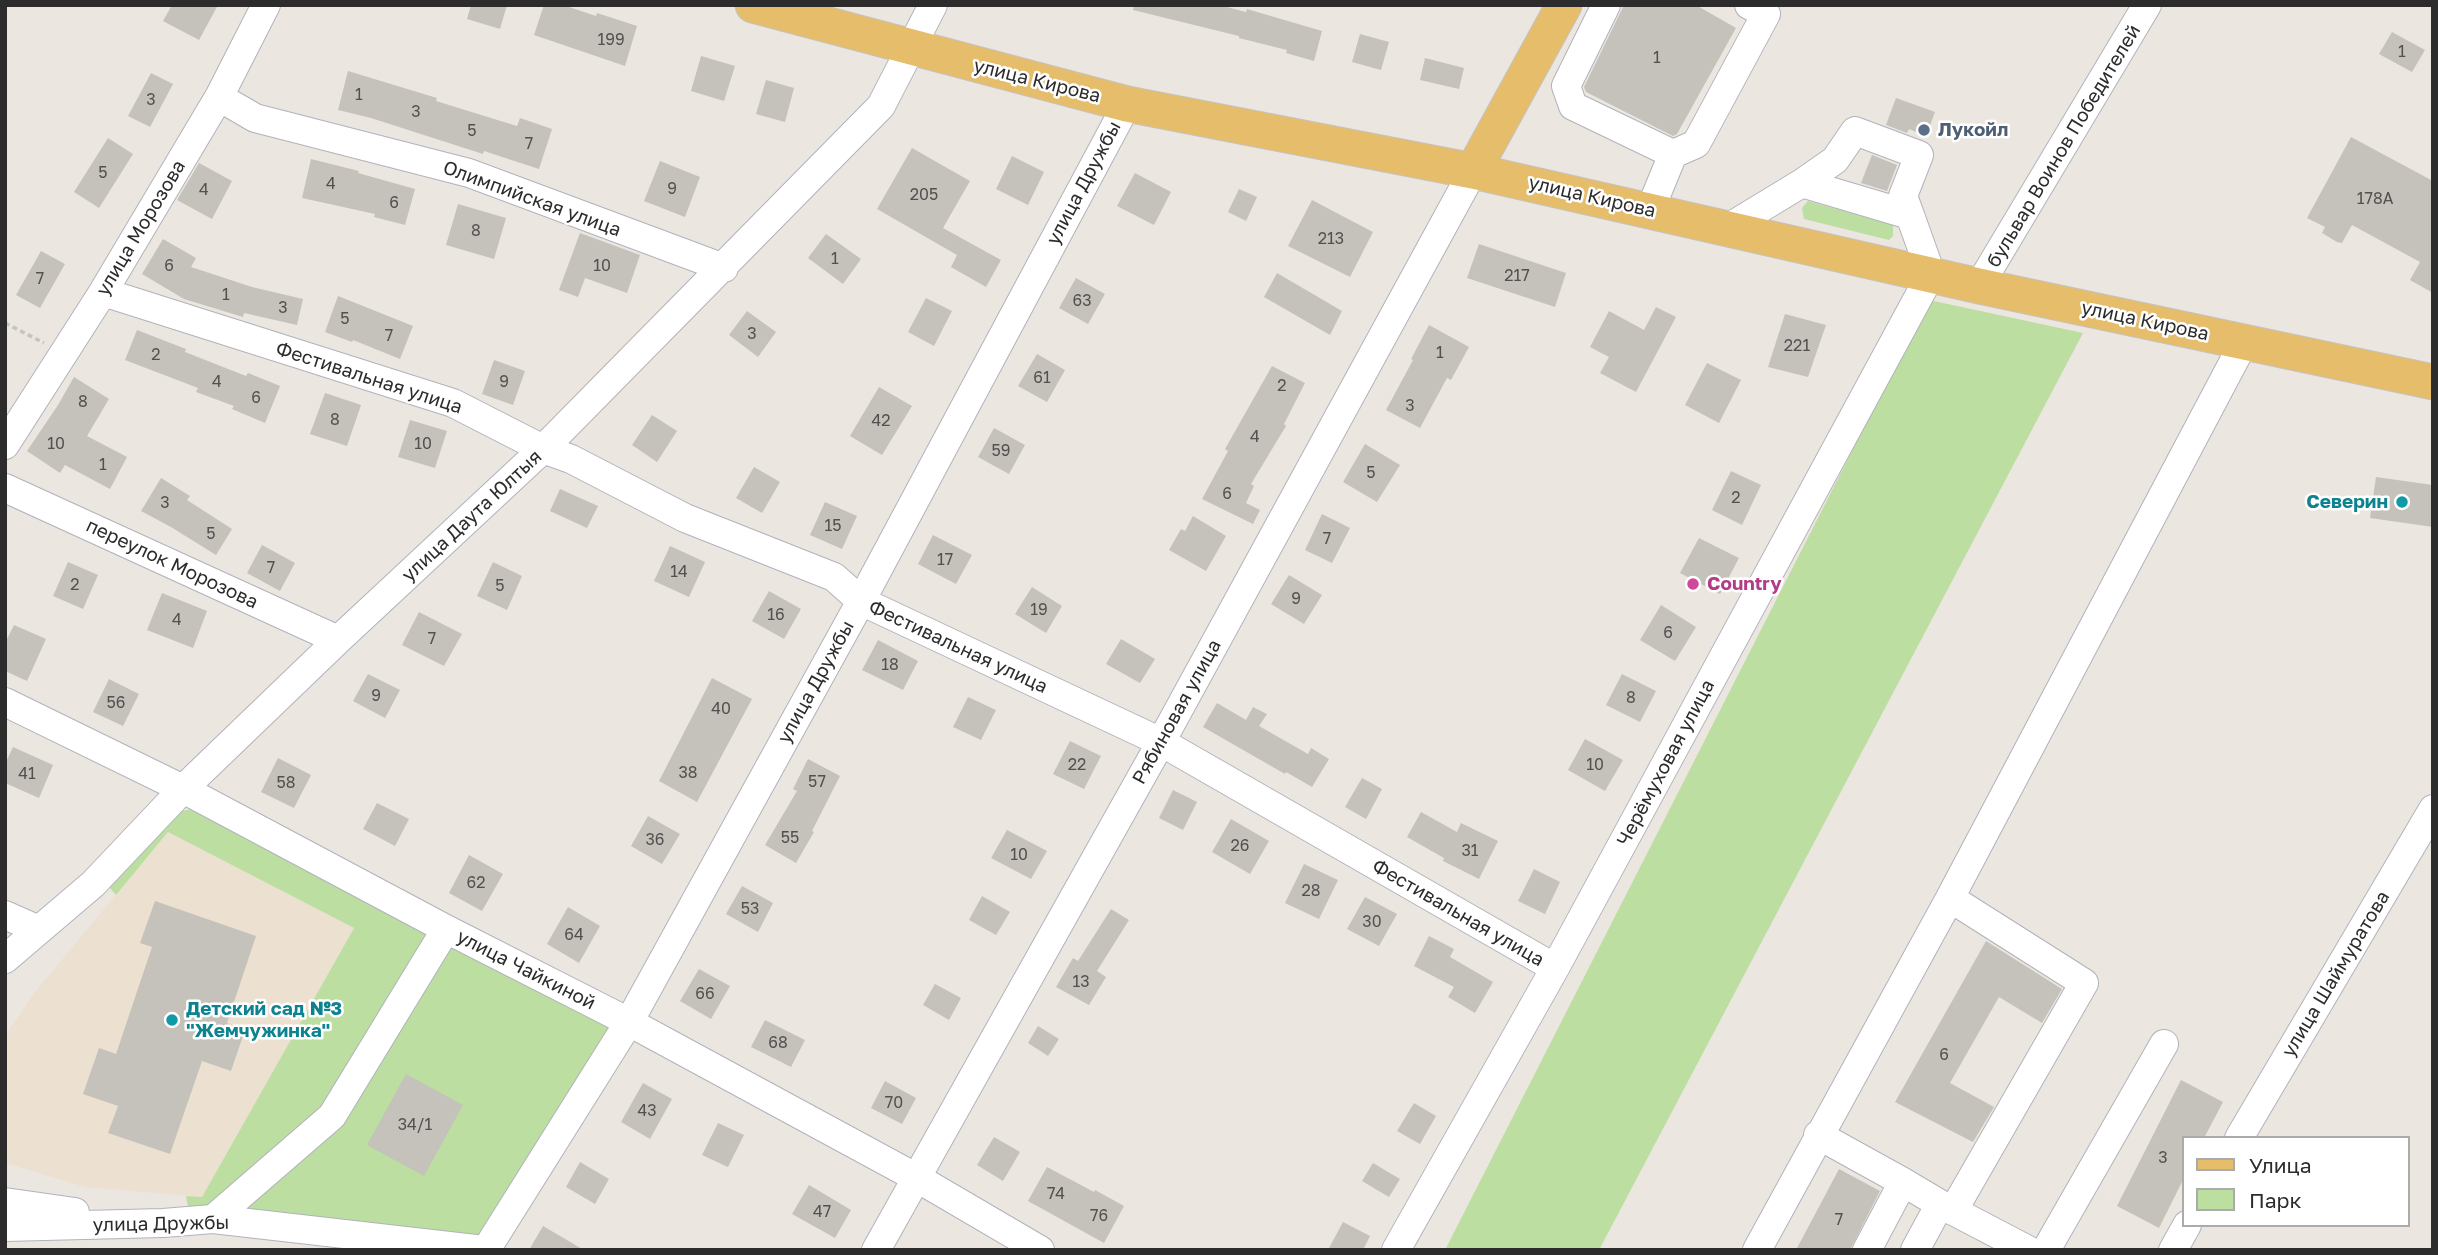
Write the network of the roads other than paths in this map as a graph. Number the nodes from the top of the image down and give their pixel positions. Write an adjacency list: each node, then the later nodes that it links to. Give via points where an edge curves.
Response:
1 (266, 5): 9 (street, улица Морозова)
2 (753, 5): 8 (main road, улица Кирова)
3 (933, 5): 8 (street, улица Даута Юлтыя)
4 (1564, 5): 12 (main road)
5 (1606, 5): 11 (street, via 1566,86 1573,106)
6 (1749, 5): 11 (street, via 1766,14 1696,144)
7 (2138, 9): 19 (street, бульвар Воинов Победителей)
8 (911, 48): 10 (main road, улица Кирова); 17 (street, улица Даута Юлтыя, via 881,106)
9 (219, 97): 17 (street, Олимпийская улица, via 255,118 469,173); 20 (street, улица Морозова)
10 (1127, 104): 12 (main road, улица Кирова); 26 (street, улица Дружбы)
11 (1673, 154): 14 (street)
12 (1473, 171): 14 (main road, улица Кирова); 29 (street, Рябиновая улица)
13 (1802, 183): 15 (street); 15 (street, via 1836,160 1855,131 1919,155 1903,196); 16 (street)
14 (1650, 210): 16 (main road, улица Кирова)
15 (1910, 215): 18 (street)
16 (1728, 228): 18 (main road, улица Кирова)
17 (724, 268): 24 (street, улица Даута Юлтыя)
18 (1931, 274): 19 (main road, улица Кирова); 37 (street, Черёмуховая улица)
19 (1979, 286): 21 (main road, улица Кирова)
20 (103, 292): 23 (street, улица Морозова); 24 (street, Фестивальная улица, via 453,403)
21 (2244, 342): 22 (main road, улица Кирова); 32 (street)
22 (2433, 382)
23 (5, 445)
24 (543, 449): 26 (street, Фестивальная улица, via 685,518 834,577); 27 (street, улица Даута Юлтыя)
25 (5, 488): 27 (street, переулок Морозова)
26 (861, 601): 29 (street, Фестивальная улица); 38 (street, улица Дружбы)
27 (338, 640): 30 (street, улица Даута Юлтыя)
28 (5, 702): 30 (street, улица Чайкиной)
29 (1161, 742): 37 (street, Фестивальная улица); 42 (street, Рябиновая улица)
30 (183, 789): 34 (street, улица Чайкиной); 35 (street, улица Даута Юлтыя, via 93,884)
31 (2433, 809): 41 (street, улица Шаймуратова)
32 (1950, 898): 40 (street); 45 (street, via 2084,983)
33 (5, 915): 35 (street)
34 (446, 929): 38 (street, улица Чайкиной); 46 (street, via 332,1116)
35 (39, 930): 36 (street, улица Даута Юлтыя)
36 (5, 959)
37 (1555, 968): 53 (street, Черёмуховая улица)
38 (629, 1023): 42 (street, улица Чайкиной); 50 (street, улица Дружбы)
39 (2164, 1044): 58 (street)
40 (1818, 1135): 43 (street); 54 (street)
41 (2240, 1136)
42 (917, 1178): 51 (street, Рябиновая улица); 52 (street, улица Чайкиной)
43 (1903, 1182): 45 (street); 55 (street)
44 (5, 1202): 49 (street)
45 (1946, 1208): 56 (street); 57 (street)
46 (213, 1219): 49 (street, улица Дружбы); 50 (street, улица Дружбы)
47 (5, 1227): 49 (street, улица Дружбы)
48 (2187, 1227): 59 (street)
49 (163, 1236)
50 (485, 1250)
51 (876, 1250)
52 (1040, 1250)
53 (1396, 1250)
54 (1757, 1250)
55 (1867, 1250)
56 (1915, 1250)
57 (2028, 1250)
58 (2046, 1250)
59 (2173, 1250)

